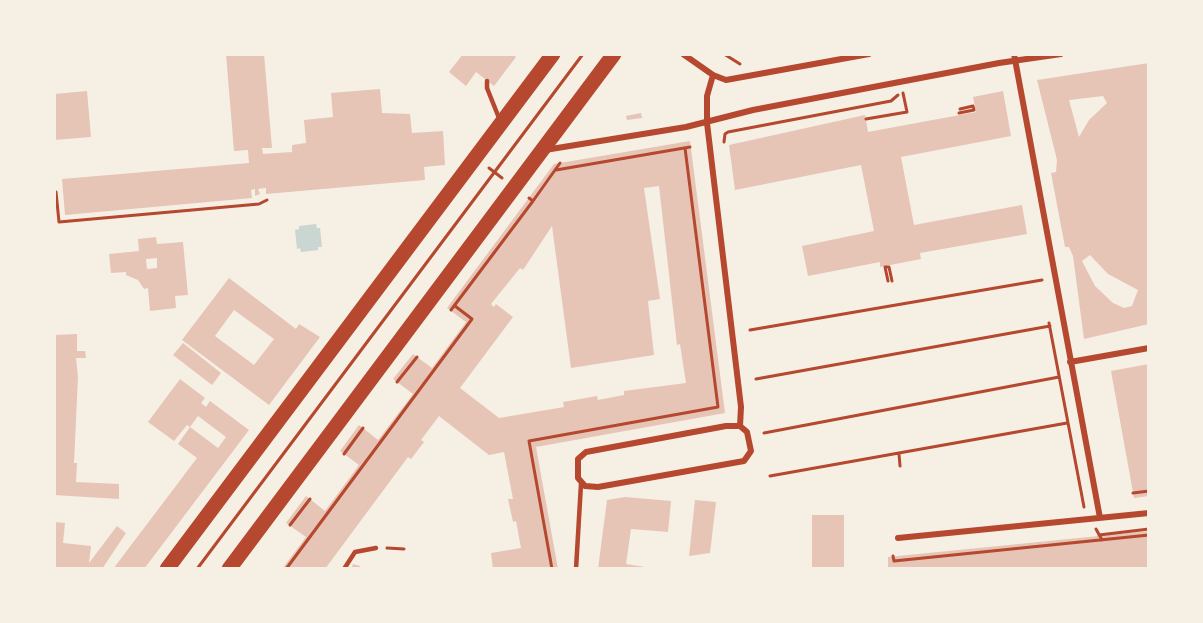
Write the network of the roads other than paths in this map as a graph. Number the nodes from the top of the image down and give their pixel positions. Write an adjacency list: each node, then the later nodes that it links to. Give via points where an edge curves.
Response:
1 (554, 54): 9 (main road)
2 (614, 54): 11 (main road)
3 (683, 54): 7 (street)
4 (869, 54): 7 (street, via 748,78 726,80)
5 (1061, 54): 6 (street)
6 (1015, 58): 10 (street, via 753,110); 13 (street)
7 (713, 75): 10 (street, via 707,96)
8 (487, 81): 9 (lane)
9 (502, 123): 20 (main road)
10 (707, 123): 11 (street); 14 (street, via 741,407)
11 (542, 150): 21 (main road)
12 (1149, 348): 13 (street)
13 (1070, 362): 17 (street)
14 (740, 426): 15 (street, via 586,452 576,465); 15 (street, via 747,432 750,445 744,461 598,487)
15 (581, 484): 23 (lane)
16 (1149, 513): 17 (street)
17 (1100, 518): 18 (street)
18 (897, 538)
19 (376, 548): 22 (lane, via 359,549)
20 (167, 569)
21 (229, 569)
22 (344, 569)
23 (576, 569)

